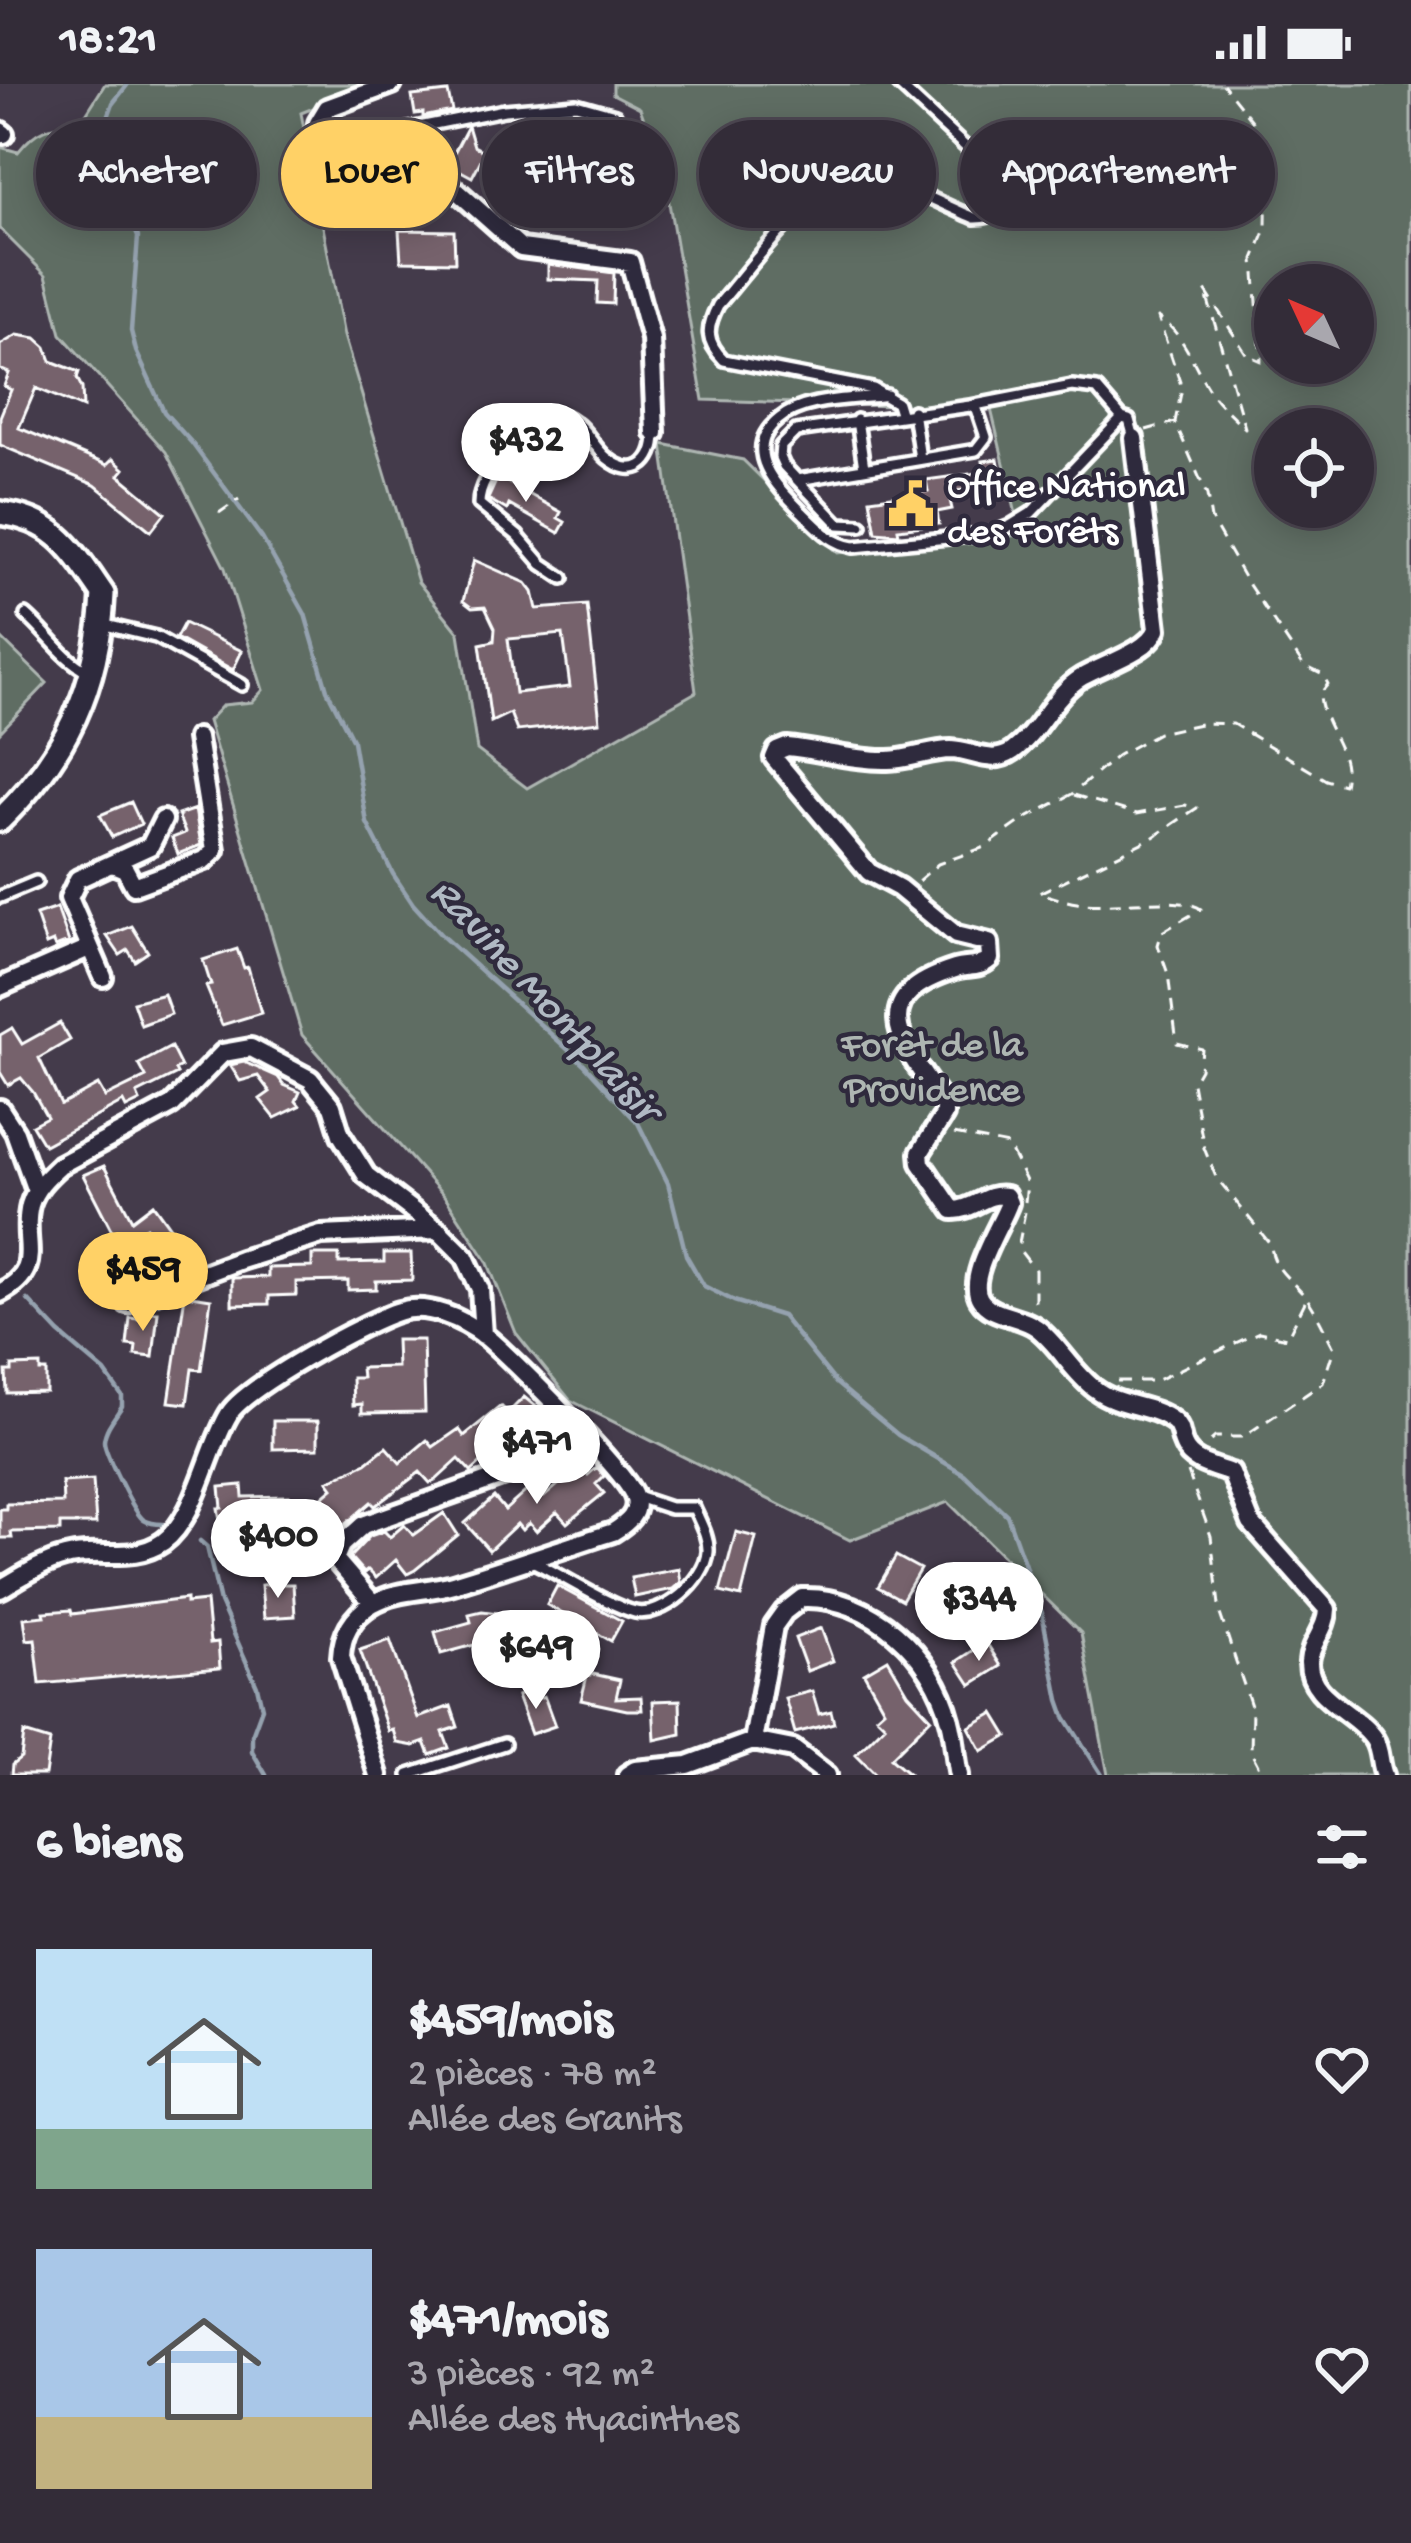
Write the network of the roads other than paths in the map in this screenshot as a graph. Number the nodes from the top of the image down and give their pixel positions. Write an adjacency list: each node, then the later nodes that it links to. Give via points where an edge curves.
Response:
1 (392, 84): 4 (street, via 338,103)
2 (898, 84): 7 (lane, via 999,178 1002,208 975,218 874,177 845,178 820,191 707,326 710,346 724,360)
3 (615, 115): 5 (lane, via 576,104)
4 (321, 120)
5 (454, 120)
6 (458, 191): 12 (street, via 521,248 630,262 651,339)
7 (887, 395): 9 (lane); 10 (lane, via 794,408 762,440 774,484 839,544 1010,526)
8 (970, 406): 9 (lane); 10 (lane, via 1072,386 1097,389); 14 (lane, via 982,416 984,444)
9 (906, 412): 11 (lane); 14 (lane)
10 (1122, 418): 13 (lane)
11 (856, 420): 15 (lane); 16 (lane, via 786,437 780,457)
12 (655, 433): 19 (lane, via 655,451 634,468 612,462 576,422 556,414 518,429 478,504)
13 (1134, 438): 51 (street, via 1157,629 1147,646 1064,688 1022,742 993,759 950,750 881,760 787,747 776,764 869,872 991,951 984,965 906,991 899,1004 907,1052 944,1105 921,1163 953,1210 983,1198 1006,1196 1009,1203 976,1283 979,1298 1036,1328 1111,1399 1168,1417 1192,1458 1231,1473 1251,1522 1327,1609 1309,1659 1311,1678 1373,1736)
14 (920, 459): 15 (lane)
15 (864, 468): 16 (lane)
16 (798, 480): 18 (lane, via 839,524)
17 (0, 513): 21 (street, via 33,517 73,550 104,594)
18 (861, 525)
19 (563, 578)
20 (26, 615): 22 (lane, via 71,663)
21 (102, 624): 22 (street); 23 (lane, via 156,637)
22 (91, 672): 25 (street, via 53,761)
23 (242, 685)
24 (197, 737): 27 (street, via 215,850 134,886)
25 (0, 820)
26 (163, 820): 27 (street, via 150,846)
27 (113, 864): 30 (street, via 70,888)
28 (36, 882): 29 (lane)
29 (0, 897)
30 (89, 948): 31 (street); 32 (street)
31 (103, 977)
32 (0, 986)
33 (0, 1109): 34 (street)
34 (35, 1191): 35 (street, via 60,1166 172,1105 223,1053 251,1048 310,1079 366,1174); 36 (street, via 26,1270)
35 (438, 1230): 37 (street, via 321,1235); 38 (street, via 475,1273)
36 (0, 1293)
37 (128, 1303)
38 (483, 1335): 39 (street); 42 (street, via 430,1309 388,1316 236,1404 164,1541 134,1555 68,1556)
39 (592, 1444): 40 (street); 43 (street, via 363,1525 335,1559)
40 (634, 1496): 41 (street, via 633,1514 614,1532); 41 (lane, via 694,1508 706,1533 706,1560 673,1603 634,1612)
41 (530, 1559): 43 (street)
42 (0, 1589)
43 (373, 1603): 47 (street, via 341,1638 341,1657)
44 (753, 1741): 46 (street, via 793,1749); 49 (street, via 688,1765); 50 (street, via 774,1626 802,1598 834,1601 880,1620 915,1654 944,1703)
45 (504, 1744): 48 (lane)
46 (821, 1773)
47 (378, 1775)
48 (409, 1775)
49 (627, 1775)
50 (959, 1775)
51 (1384, 1775)

